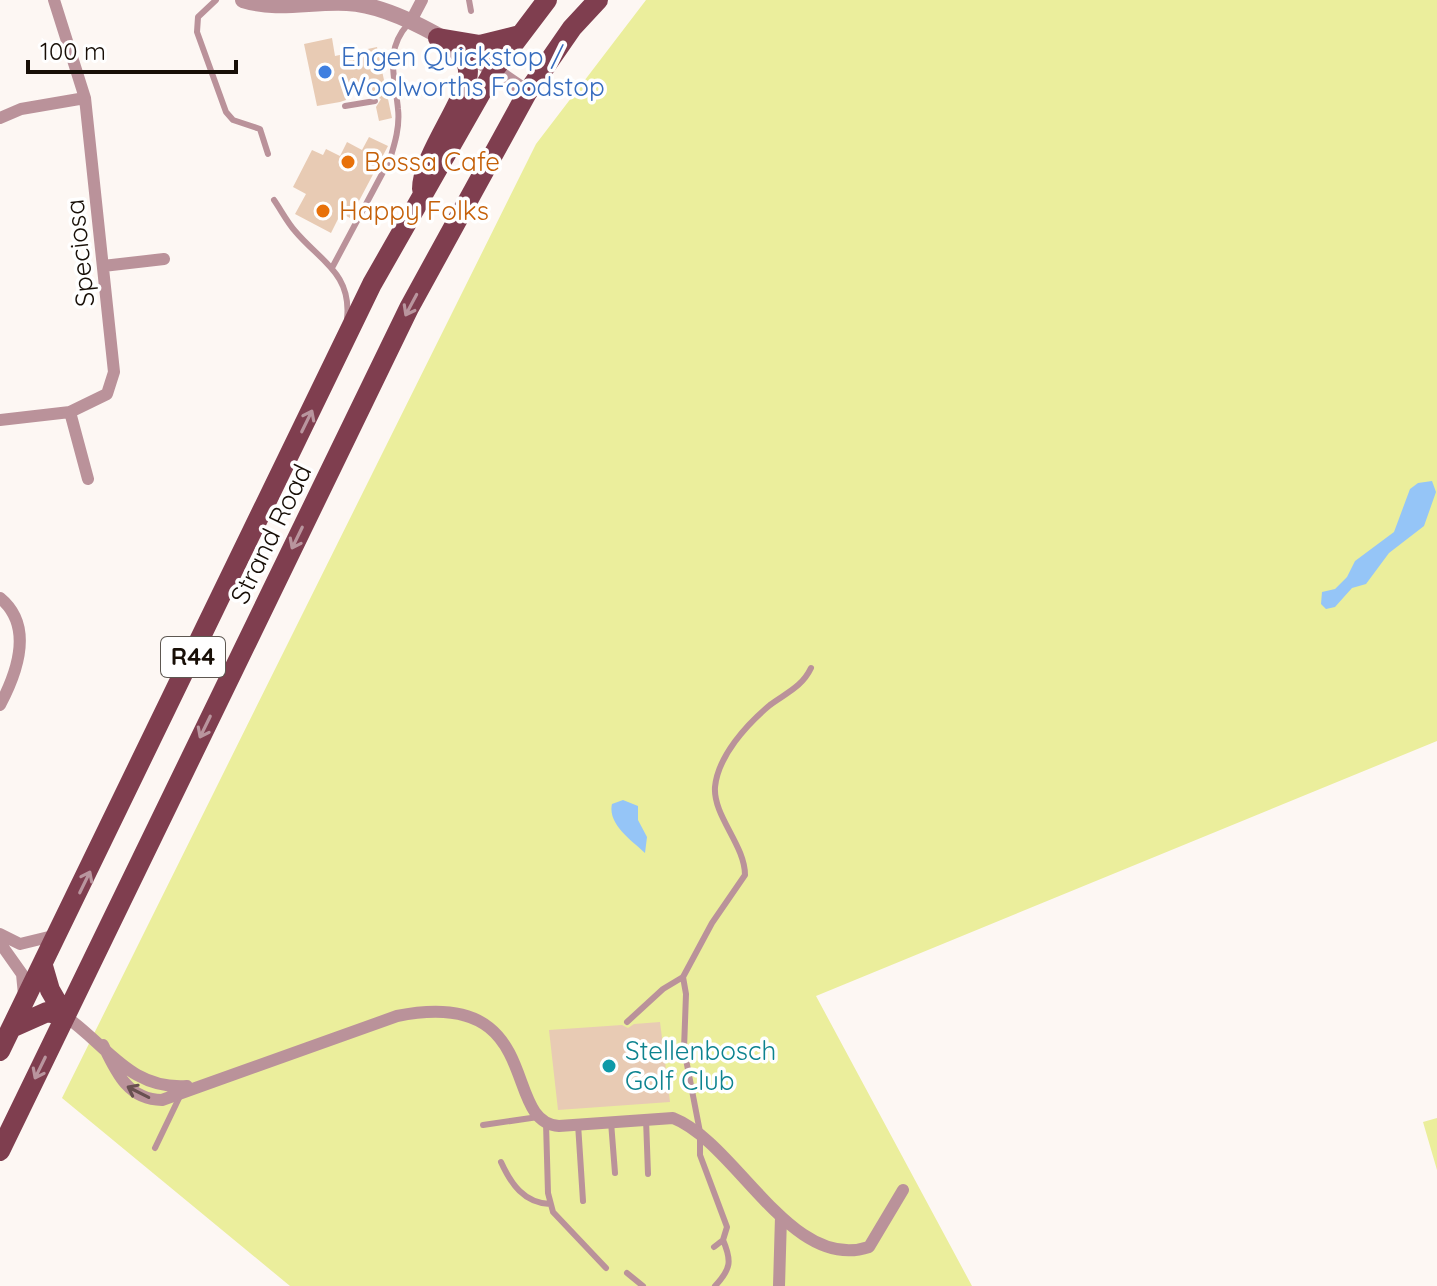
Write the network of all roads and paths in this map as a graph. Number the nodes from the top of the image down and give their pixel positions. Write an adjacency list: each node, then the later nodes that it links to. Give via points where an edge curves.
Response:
1 (54, 0): 15 (street, Speciosa)
2 (216, 0): 19 (lane, via 198,17 197,32 226,112 233,120 260,129)
3 (243, 0): 9 (street, via 281,7 370,6)
4 (422, 0): 9 (street)
5 (469, 0): 8 (lane)
6 (547, 0): 10 (main road, Strand Road / R44)
7 (598, 0): 14 (main road, Strand Road / R44)
8 (471, 11)
9 (411, 21): 11 (street); 24 (lane, via 392,48 398,125 390,159)
10 (521, 35): 11 (main road, via 480,45); 13 (main road, Strand Road / R44)
11 (438, 38): 12 (street)
12 (457, 49): 13 (street); 20 (main road, via 467,66 466,86 426,161)
13 (494, 70): 14 (street); 20 (main road, Strand Road / R44)
14 (527, 93): 38 (main road, Strand Road / R44, one-way to 38, via 409,308)
15 (85, 98): 18 (street); 23 (street, Speciosa)
16 (375, 101): 17 (lane)
17 (345, 106)
18 (0, 118)
19 (268, 154)
20 (421, 197): 25 (main road, Strand Road / R44)
21 (274, 200): 24 (lane, via 295,231)
22 (164, 259): 23 (street)
23 (103, 266): 26 (street, Speciosa, via 114,372 107,394)
24 (333, 266): 25 (lane, via 348,307)
25 (341, 350): 33 (main road, Strand Road / R44, one-way to 25)
26 (70, 412): 27 (street, Speciosa); 28 (street)
27 (0, 420)
28 (88, 479)
29 (0, 598): 31 (street, via 14,616 20,656)
30 (811, 668): 36 (lane, via 802,683 747,729 718,775 716,796 745,875)
31 (0, 705)
32 (0, 934): 33 (street, via 20,944)
33 (60, 934): 35 (main road, Strand Road / R44)
34 (0, 943): 37 (street, via 22,974)
35 (43, 966): 37 (main road, Strand Road / R44); 38 (main road)
36 (683, 977): 39 (lane); 50 (lane, via 685,1059)
37 (25, 1002): 40 (main road, Strand Road / R44)
38 (65, 1016): 40 (main road, via 47,1012); 41 (street); 52 (main road, Strand Road / R44, one-way to 52)
39 (627, 1022)
40 (11, 1028): 42 (main road, Strand Road / R44)
41 (103, 1045): 43 (street, via 151,1084); 44 (street, one-way to 41, via 155,1100 130,1089)
42 (0, 1051)
43 (195, 1086): 44 (street); 46 (street, via 397,1016 444,1010 468,1014 502,1037)
44 (181, 1092): 51 (lane)
45 (646, 1119): 47 (street); 50 (street, via 673,1118); 55 (lane)
46 (542, 1120): 48 (street); 49 (lane); 58 (lane)
47 (611, 1122): 48 (street); 54 (lane)
48 (578, 1124): 57 (lane)
49 (483, 1125)
50 (700, 1132): 59 (street); 60 (lane, via 702,1167 726,1218)
51 (155, 1148)
52 (0, 1151)
53 (501, 1162): 58 (lane, via 522,1194)
54 (615, 1173)
55 (648, 1174)
56 (903, 1190): 59 (street, via 875,1241 859,1250 817,1242)
57 (583, 1201)
58 (550, 1204): 62 (lane, via 560,1223)
59 (781, 1217): 66 (street)
60 (723, 1240): 61 (lane); 65 (lane, via 729,1270)
61 (714, 1247)
62 (606, 1268)
63 (627, 1273): 64 (lane)
64 (643, 1286)
65 (715, 1286)
66 (779, 1286)

